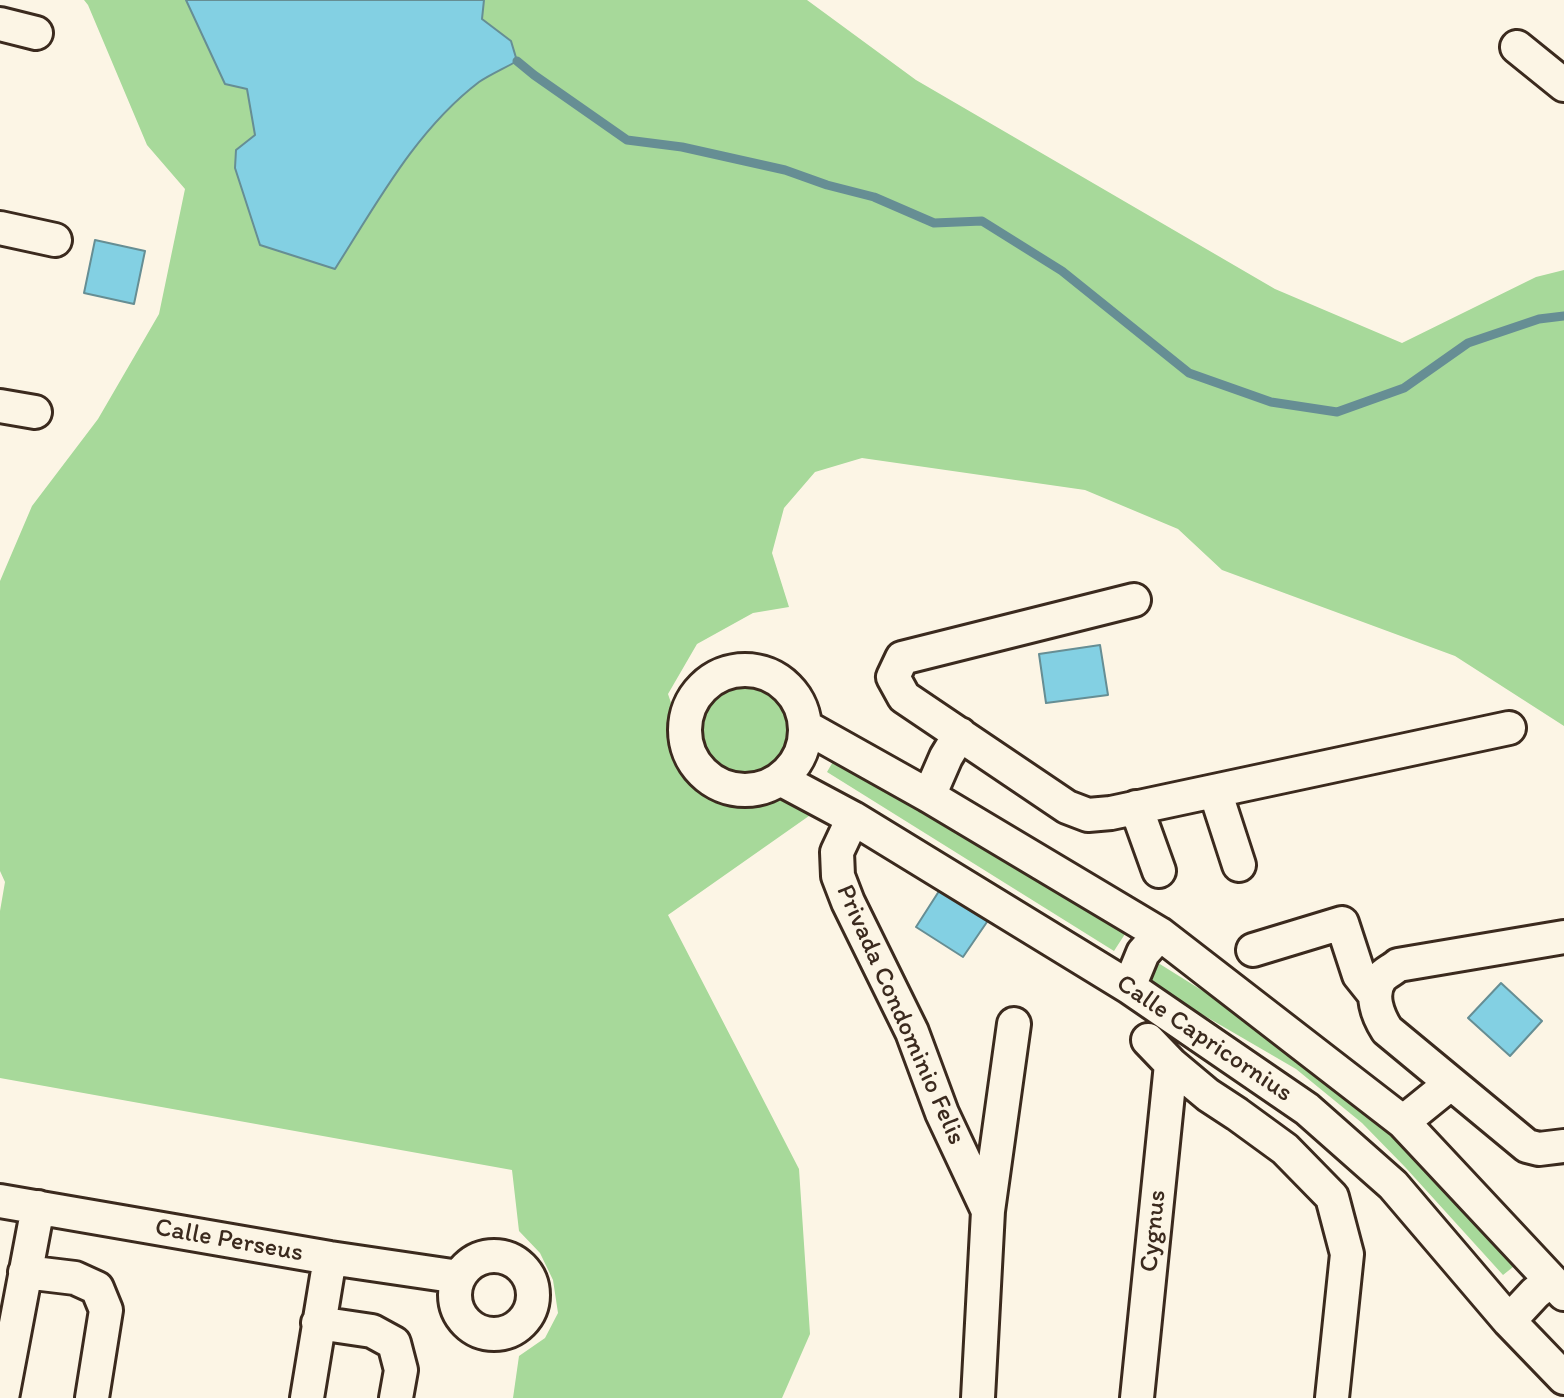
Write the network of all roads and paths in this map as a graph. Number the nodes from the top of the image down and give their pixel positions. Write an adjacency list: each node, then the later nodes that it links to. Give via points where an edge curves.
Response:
1 (0, 24): 2 (street)
2 (36, 33)
3 (1517, 47): 4 (street)
4 (1564, 85)
5 (0, 228): 6 (street)
6 (55, 240)
7 (0, 406): 8 (street)
8 (35, 412)
9 (1134, 600): 12 (street, via 902,658 893,677 904,697)
10 (806, 727): 13 (street, via 803,750); 13 (street, via 800,703 786,684 741,669 718,675 699,689 687,710 689,756 715,784 758,790); 15 (street, Calle Capricornius)
11 (1509, 728): 14 (street)
12 (960, 734): 15 (street); 16 (street, via 1067,807 1088,815)
13 (780, 779): 17 (street, Calle Capricornius)
14 (1215, 791): 16 (street); 18 (street)
15 (929, 796): 20 (street, Calle Capricornius)
16 (1136, 807): 19 (street)
17 (853, 818): 23 (street, Calle Capricornius); 35 (street, Privada Condominio Felis, via 837,852 838,876)
18 (1239, 865)
19 (1159, 871)
20 (1160, 934): 23 (street, via 1143,953); 30 (street, Calle Capricornius)
21 (1564, 937): 24 (street, via 1398,965 1381,978)
22 (1253, 950): 24 (street, via 1342,923 1359,975)
23 (1129, 987): 29 (street, Calle Capricornius)
24 (1375, 995): 28 (street, via 1387,1030)
25 (1014, 1024): 35 (street, Privada Condominio Felis)
26 (1148, 1040): 27 (street)
27 (1171, 1064): 32 (street); 48 (street, Cygnus)
28 (1450, 1084): 30 (street); 31 (street, via 1527,1146)
29 (1307, 1109): 32 (street); 40 (street, Calle Capricornius, via 1393,1185)
30 (1403, 1122): 39 (street, Calle Capricornius)
31 (1564, 1146)
32 (1285, 1149): 49 (street, via 1332,1197 1347,1254)
33 (0, 1201): 34 (street, Calle Perseus)
34 (38, 1207): 36 (street, Calle Perseus); 37 (street)
35 (988, 1211): 47 (street, Privada Condominio Felis)
36 (330, 1258): 38 (street, Calle Perseus); 41 (street)
37 (25, 1272): 43 (street); 44 (street, via 75,1278 97,1288 106,1310)
38 (459, 1277)
39 (1558, 1287): 40 (street, via 1535,1293)
40 (1509, 1321): 42 (street, Calle Capricornius)
41 (318, 1323): 45 (street); 46 (street, via 372,1331 394,1343 401,1370)
42 (1564, 1378)
43 (2, 1398)
44 (92, 1398)
45 (307, 1398)
46 (396, 1398)
47 (978, 1398)
48 (1137, 1398)
49 (1332, 1398)

